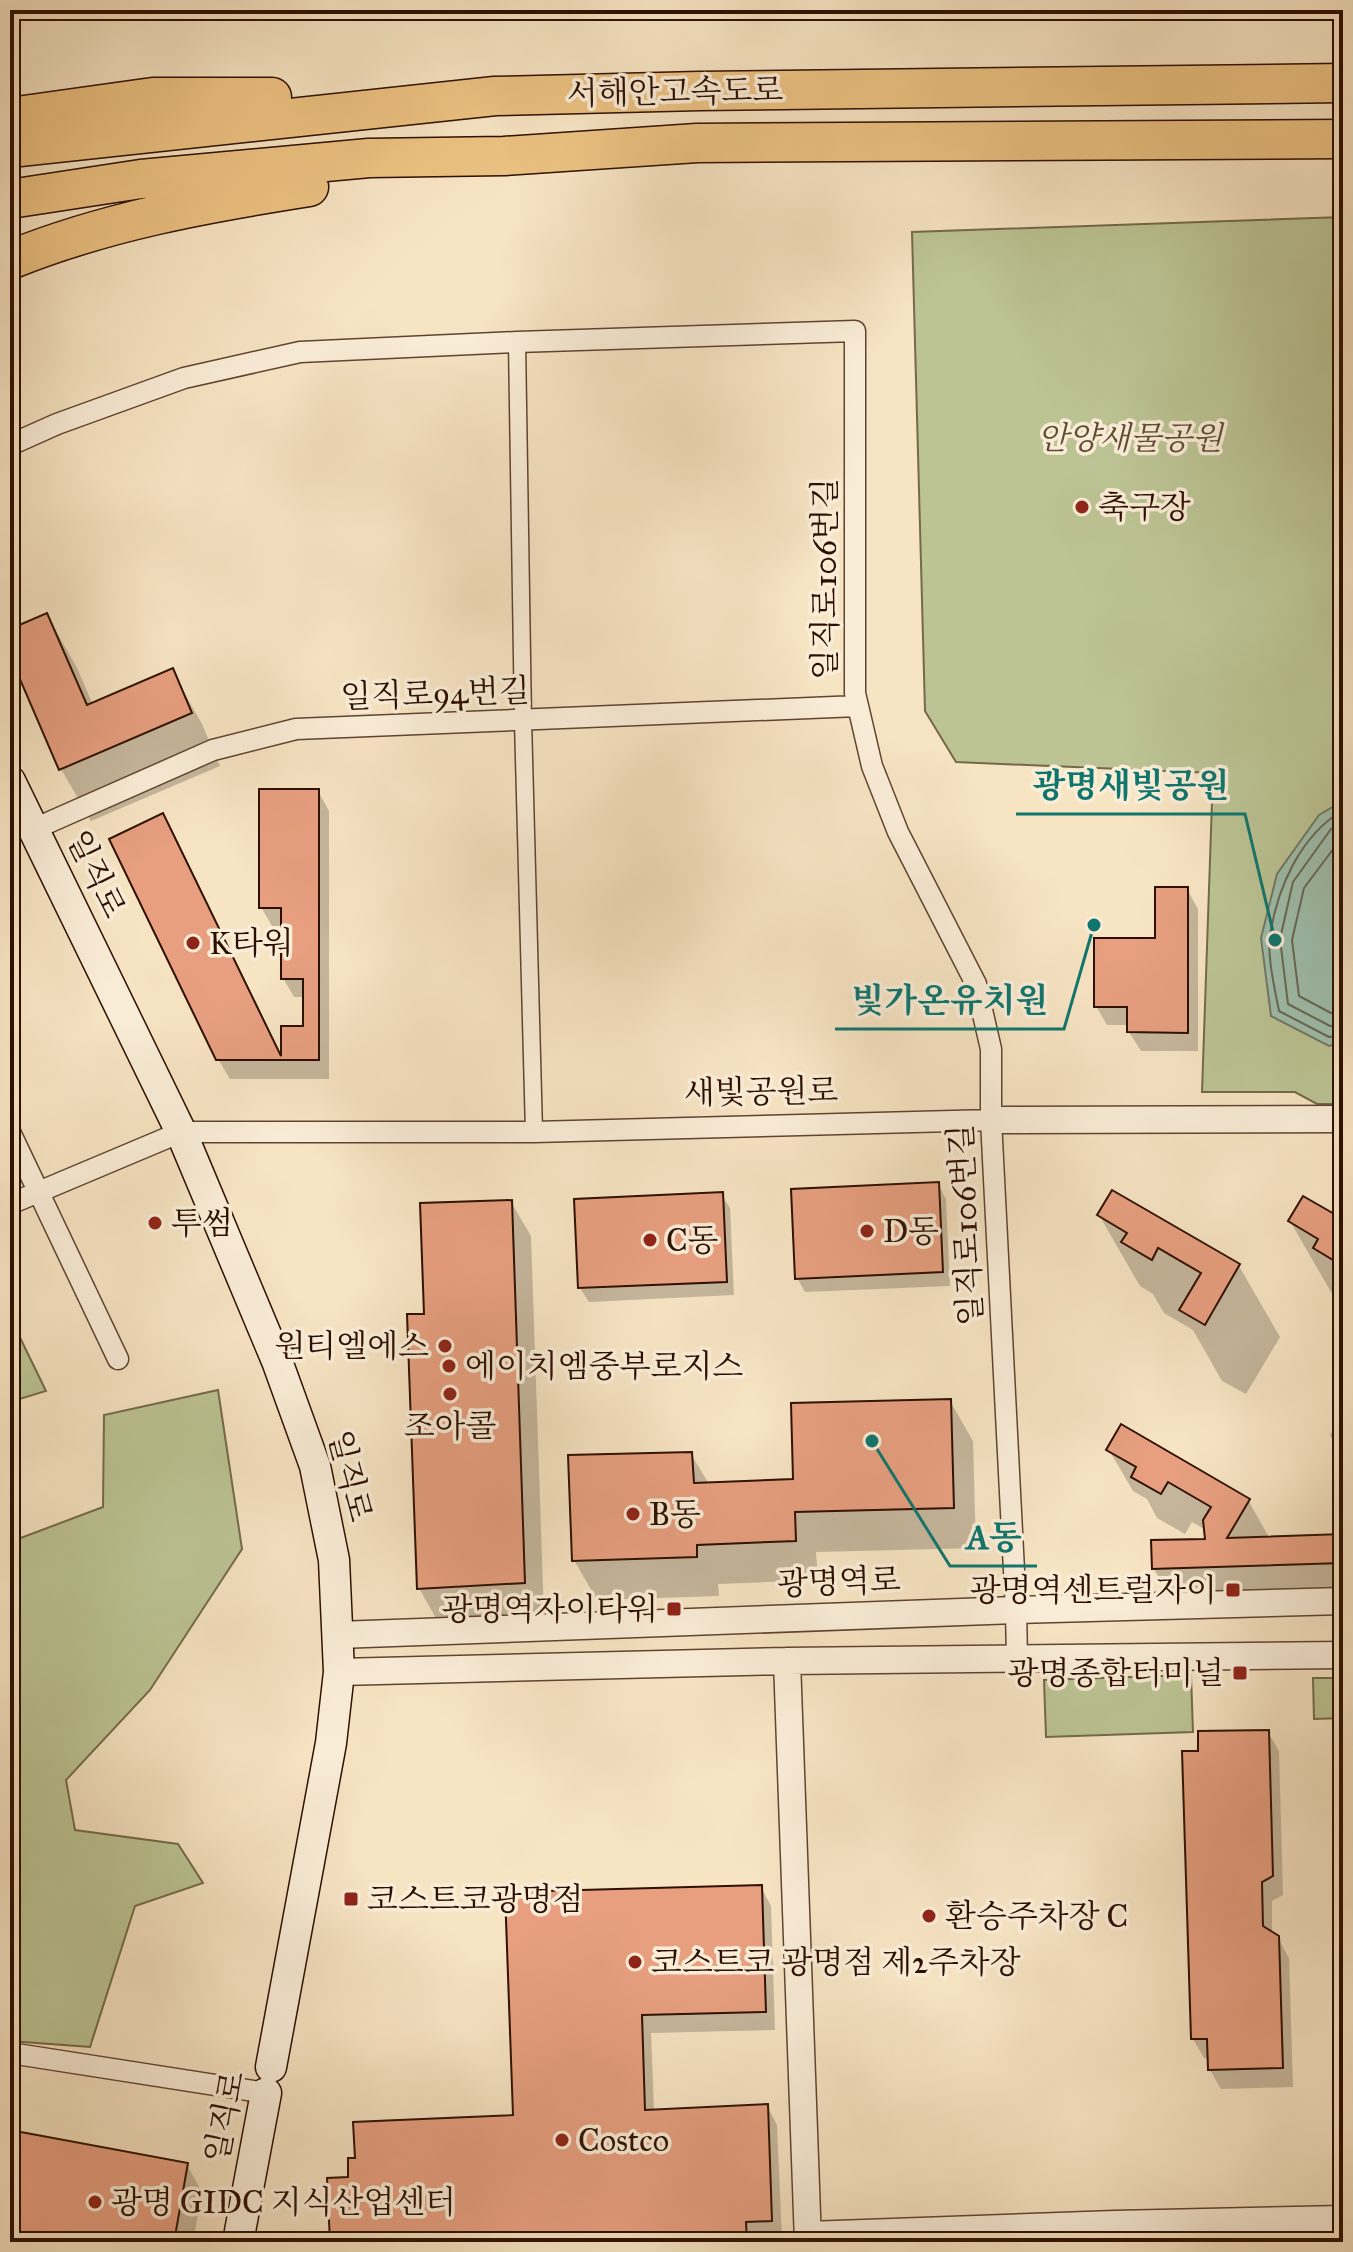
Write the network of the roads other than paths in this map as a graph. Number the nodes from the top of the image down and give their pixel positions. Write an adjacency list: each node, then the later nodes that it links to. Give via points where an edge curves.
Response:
1 (1343, 83): 2 (highway, 서해안고속도로)
2 (495, 96): 3 (highway, via 153,97); 5 (highway, 서해안고속도로)
3 (10, 117)
4 (1343, 139): 6 (highway, 서해안고속도로, via 697,143)
5 (10, 148)
6 (504, 156): 7 (highway, 서해안고속도로, via 369,158 141,179); 8 (highway, via 156,214)
7 (10, 199)
8 (10, 260)
9 (517, 342): 10 (street, 일직로106번길, via 300,352 184,378); 11 (street, 일직로106번길, via 855,331); 12 (street)
10 (10, 445)
11 (858, 706): 12 (street, 일직로94번길); 16 (street, 일직로106번길, via 872,766 898,832 976,984 991,1049)
12 (523, 721): 14 (street, 일직로94번길, via 296,729 213,750); 19 (street)
13 (10, 781): 14 (main road, 일직로)
14 (34, 829): 18 (main road, 일직로)
15 (1343, 1119): 16 (street, 새빛공원로)
16 (991, 1120): 19 (street, 새빛공원로); 24 (street, 일직로106번길)
17 (10, 1132): 20 (street)
18 (181, 1132): 19 (street, 새빛공원로); 20 (street); 25 (main road, 일직로, via 315,1466 334,1560)
19 (534, 1132)
20 (38, 1191): 21 (street); 22 (street)
21 (10, 1204)
22 (118, 1359)
23 (1343, 1601): 24 (street, 광명역로)
24 (1016, 1610): 25 (street, 광명역로); 27 (street, 일직로106번길)
25 (338, 1635): 29 (main road, 일직로)
26 (1343, 1655): 27 (street)
27 (1017, 1659): 28 (street)
28 (787, 1661): 29 (street); 33 (street)
29 (339, 1672): 31 (main road, 일직로, via 331,1743)
30 (10, 2053): 31 (street)
31 (269, 2080): 34 (main road, 일직로)
32 (1343, 2219): 33 (street)
33 (808, 2239)
34 (238, 2242)

